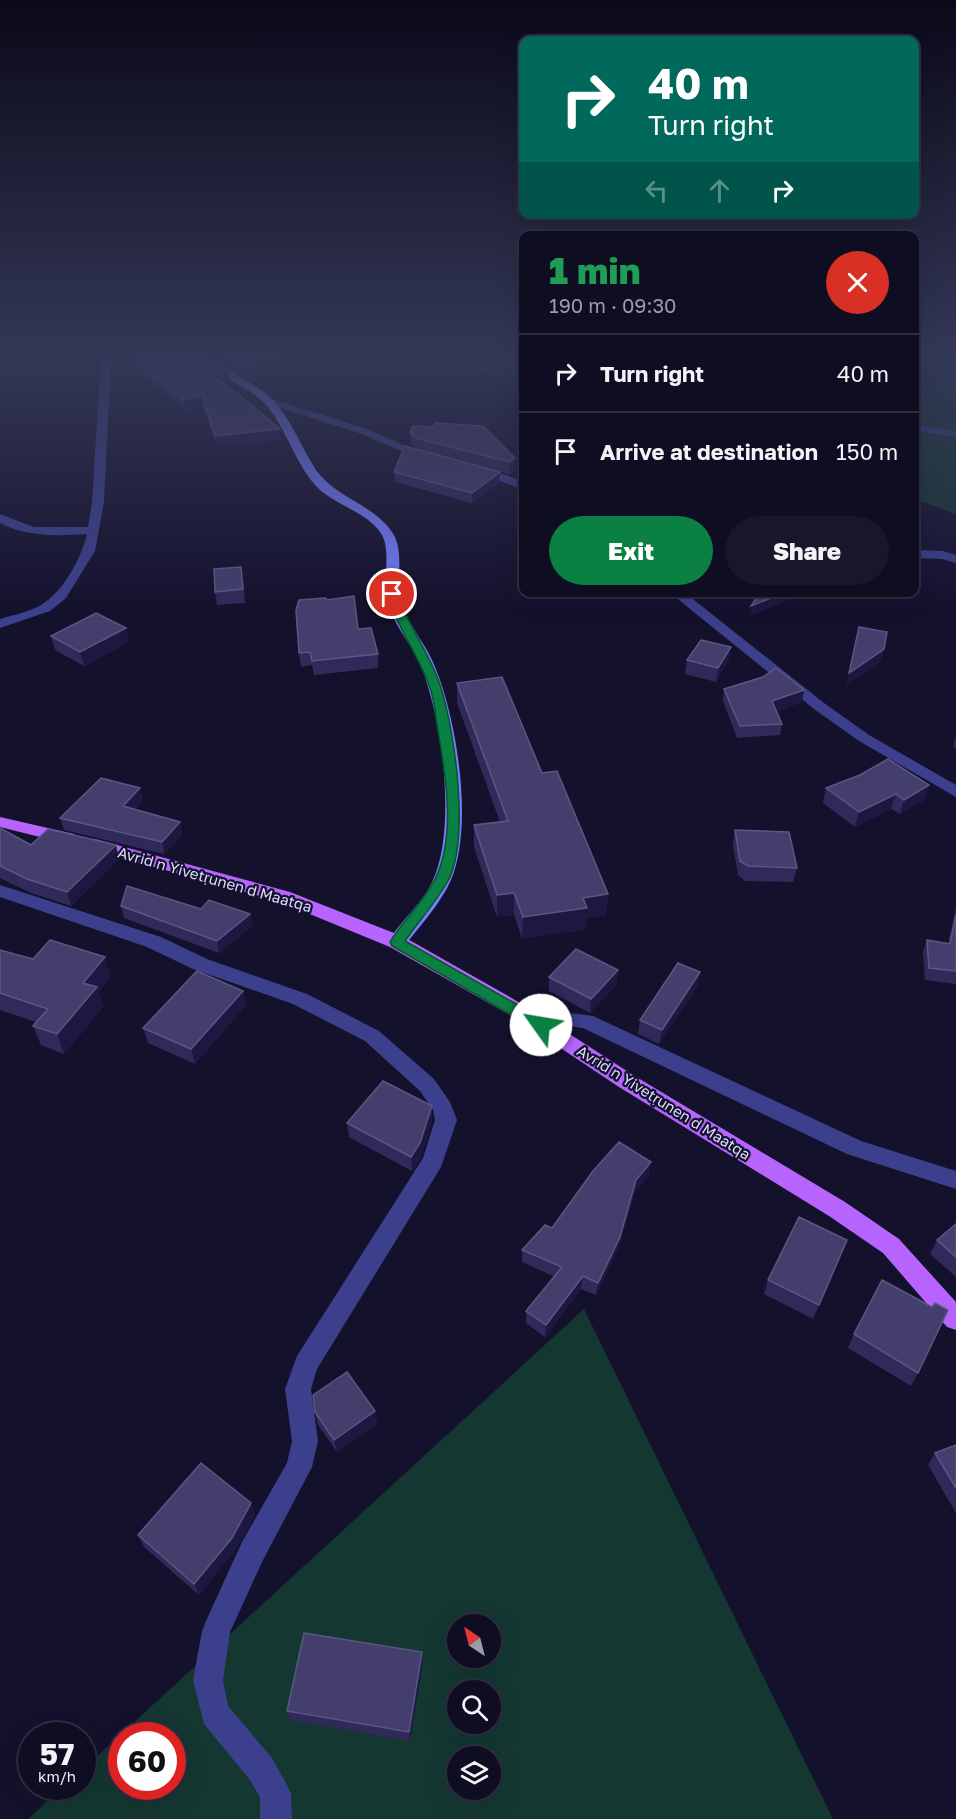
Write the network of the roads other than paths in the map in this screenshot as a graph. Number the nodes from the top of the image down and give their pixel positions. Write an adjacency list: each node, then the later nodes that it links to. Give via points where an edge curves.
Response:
1 (100, 442): 8 (street)
2 (293, 442): 16 (main road, via 322,484 387,532 392,544 392,594 436,688 454,805 451,847 442,879)
3 (392, 442): 4 (street, via 415,455)
4 (435, 460)
5 (467, 469): 6 (street)
6 (519, 486)
7 (0, 518): 8 (street, via 44,532)
8 (94, 530): 12 (street, via 89,550 61,595 45,608)
9 (919, 554): 10 (street)
10 (956, 559)
11 (681, 597): 13 (street, via 864,738)
12 (0, 624)
13 (956, 792)
14 (0, 822): 16 (main road, Avrid n Yivetṛunen d Maatqa, via 284,896)
15 (0, 891): 20 (street, via 154,942 200,964 300,999 372,1036 427,1085 443,1107 446,1120 433,1161 306,1364 298,1389 305,1441 299,1467 252,1552 216,1631 208,1680 215,1713 261,1769 275,1794)
16 (397, 942): 17 (main road, Avrid n Yivetṛunen d Maatqa)
17 (524, 1014): 18 (street, via 586,1021 608,1029 855,1148); 19 (main road, Avrid n Yivetṛunen d Maatqa, via 891,1246)
18 (956, 1180)
19 (956, 1318)
20 (276, 1819)

